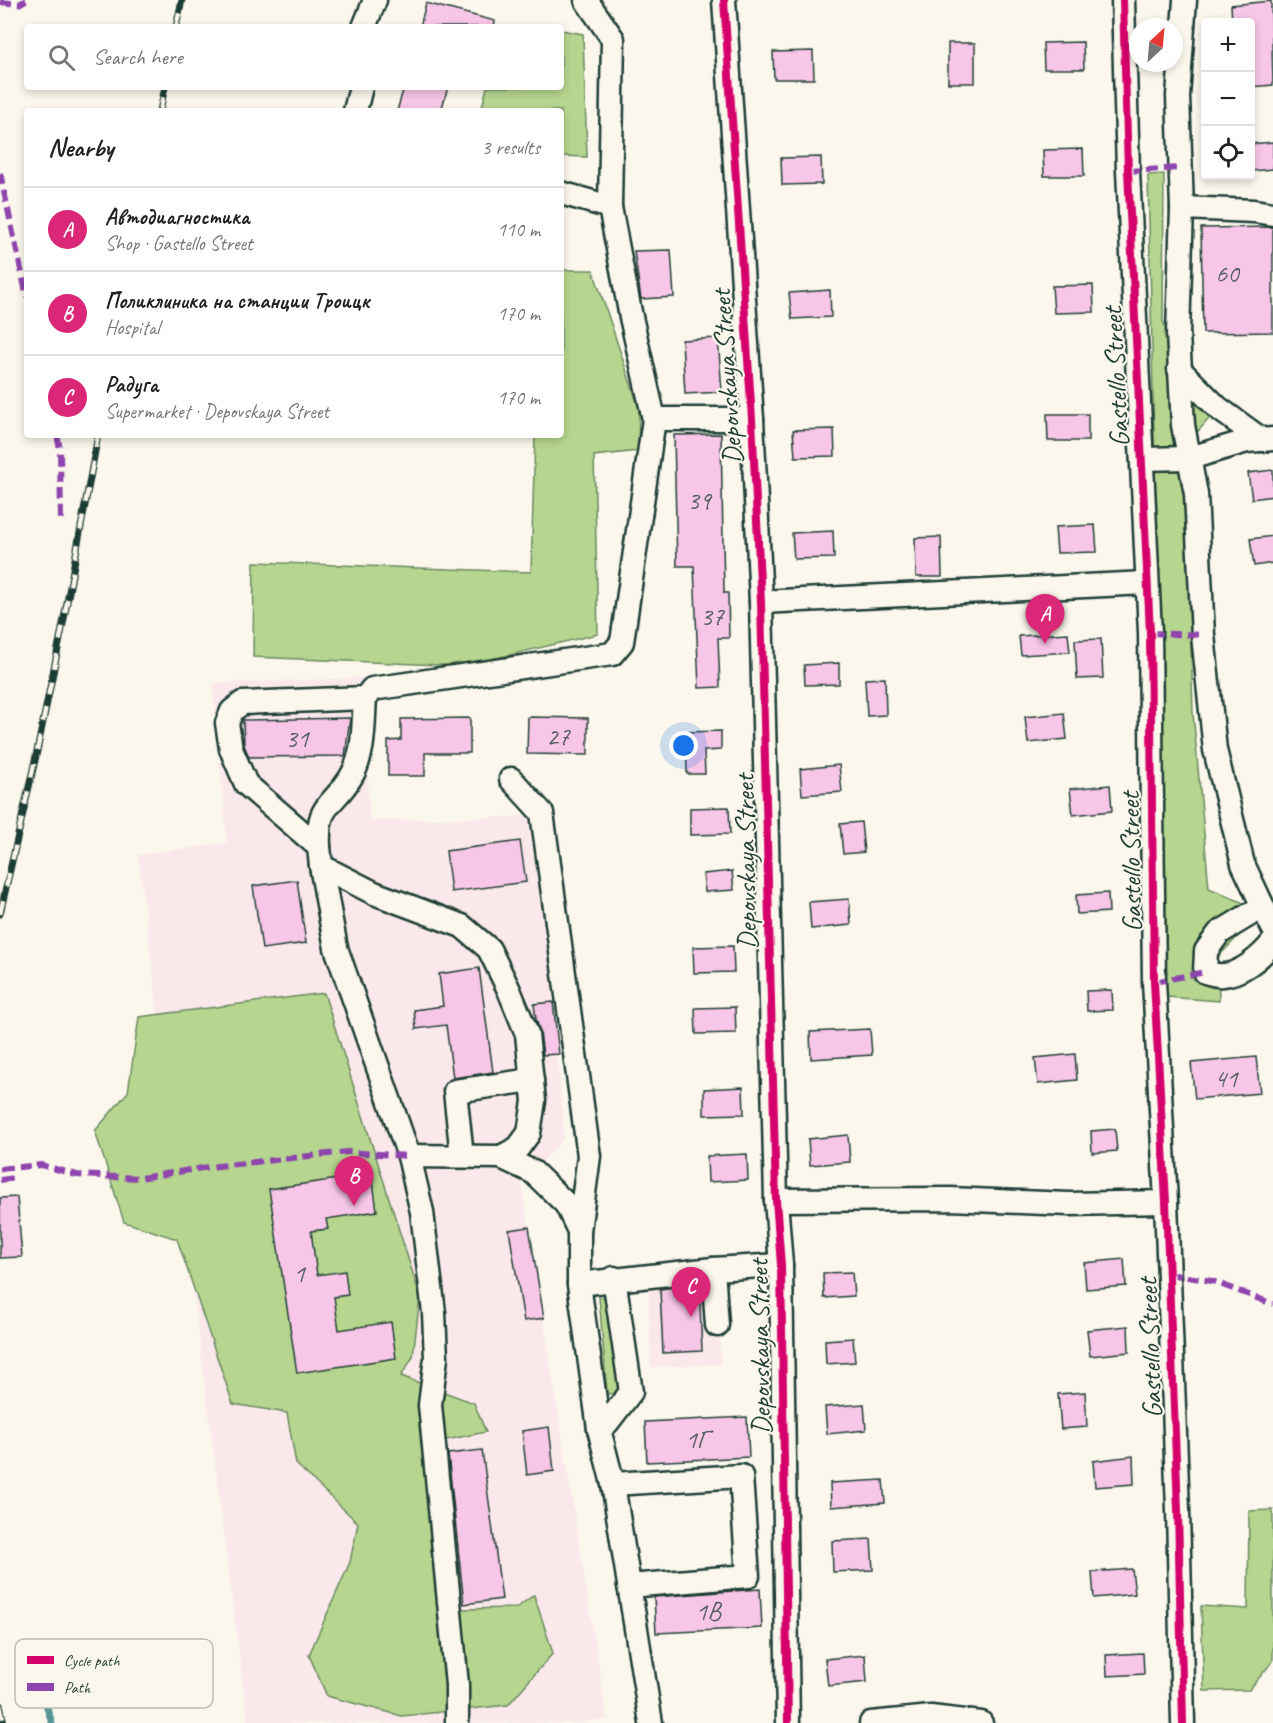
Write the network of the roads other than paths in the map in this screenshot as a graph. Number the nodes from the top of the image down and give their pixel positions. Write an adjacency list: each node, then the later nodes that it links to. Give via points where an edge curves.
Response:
1 (375, 0): 6 (street)
2 (586, 0): 10 (street, via 613,39)
3 (724, 0): 15 (street, Depovskaya Street)
4 (1123, 0): 18 (street, Gastello Street)
5 (1185, 0): 11 (street, via 1178,96)
6 (365, 24)
7 (360, 90): 8 (street)
8 (356, 108)
9 (564, 194): 10 (street)
10 (610, 207): 14 (street)
11 (1182, 208): 12 (street); 13 (street)
12 (1273, 214)
13 (1179, 369): 16 (street, via 1218,408); 17 (street)
14 (654, 419): 15 (street); 21 (street, via 622,642 612,654 372,689)
15 (752, 419): 20 (street, Depovskaya Street)
16 (1268, 439): 17 (street, via 1247,441)
17 (1190, 458): 18 (street); 24 (street, via 1215,750 1243,864)
18 (1142, 459): 19 (street, Gastello Street)
19 (1146, 583): 20 (street); 31 (street, Gastello Street, via 1155,982)
20 (761, 602): 30 (street, Depovskaya Street)
21 (365, 698): 23 (street, via 360,756 351,777 325,808 318,825); 23 (street, via 242,703 232,711 227,723 231,749 246,784)
22 (511, 779): 32 (street, via 542,813 589,1156)
23 (320, 856): 26 (street, via 374,893 462,926 489,948 526,1034); 27 (street, via 336,948)
24 (1269, 917): 25 (street, via 1219,933 1206,951 1205,972 1220,976 1240,970 1262,956)
25 (1273, 942)
26 (532, 1080): 28 (street, via 455,1090); 29 (street, via 534,1101 529,1133 518,1148)
27 (409, 1156): 28 (street); 41 (street, via 422,1212 434,1313 436,1358 430,1405 457,1686)
28 (462, 1156): 29 (street)
29 (501, 1157): 32 (street, via 533,1172 566,1204)
30 (776, 1200): 31 (street); 33 (street, Depovskaya Street)
31 (1166, 1202): 46 (street, Gastello Street)
32 (579, 1231): 36 (street)
33 (781, 1264): 34 (street, Depovskaya Street); 43 (street, Depovskaya Street)
34 (713, 1269): 35 (street, Depovskaya Street); 37 (street)
35 (615, 1278): 36 (street, Depovskaya Street); 38 (street, via 631,1392)
36 (579, 1284): 38 (street)
37 (717, 1325)
38 (599, 1429): 39 (street)
39 (613, 1484): 40 (street); 40 (street, via 741,1476 748,1576)
40 (630, 1587): 42 (street)
41 (457, 1723)
42 (651, 1723)
43 (788, 1723)
44 (871, 1723): 45 (street, via 931,1717)
45 (981, 1723)
46 (1183, 1723)

